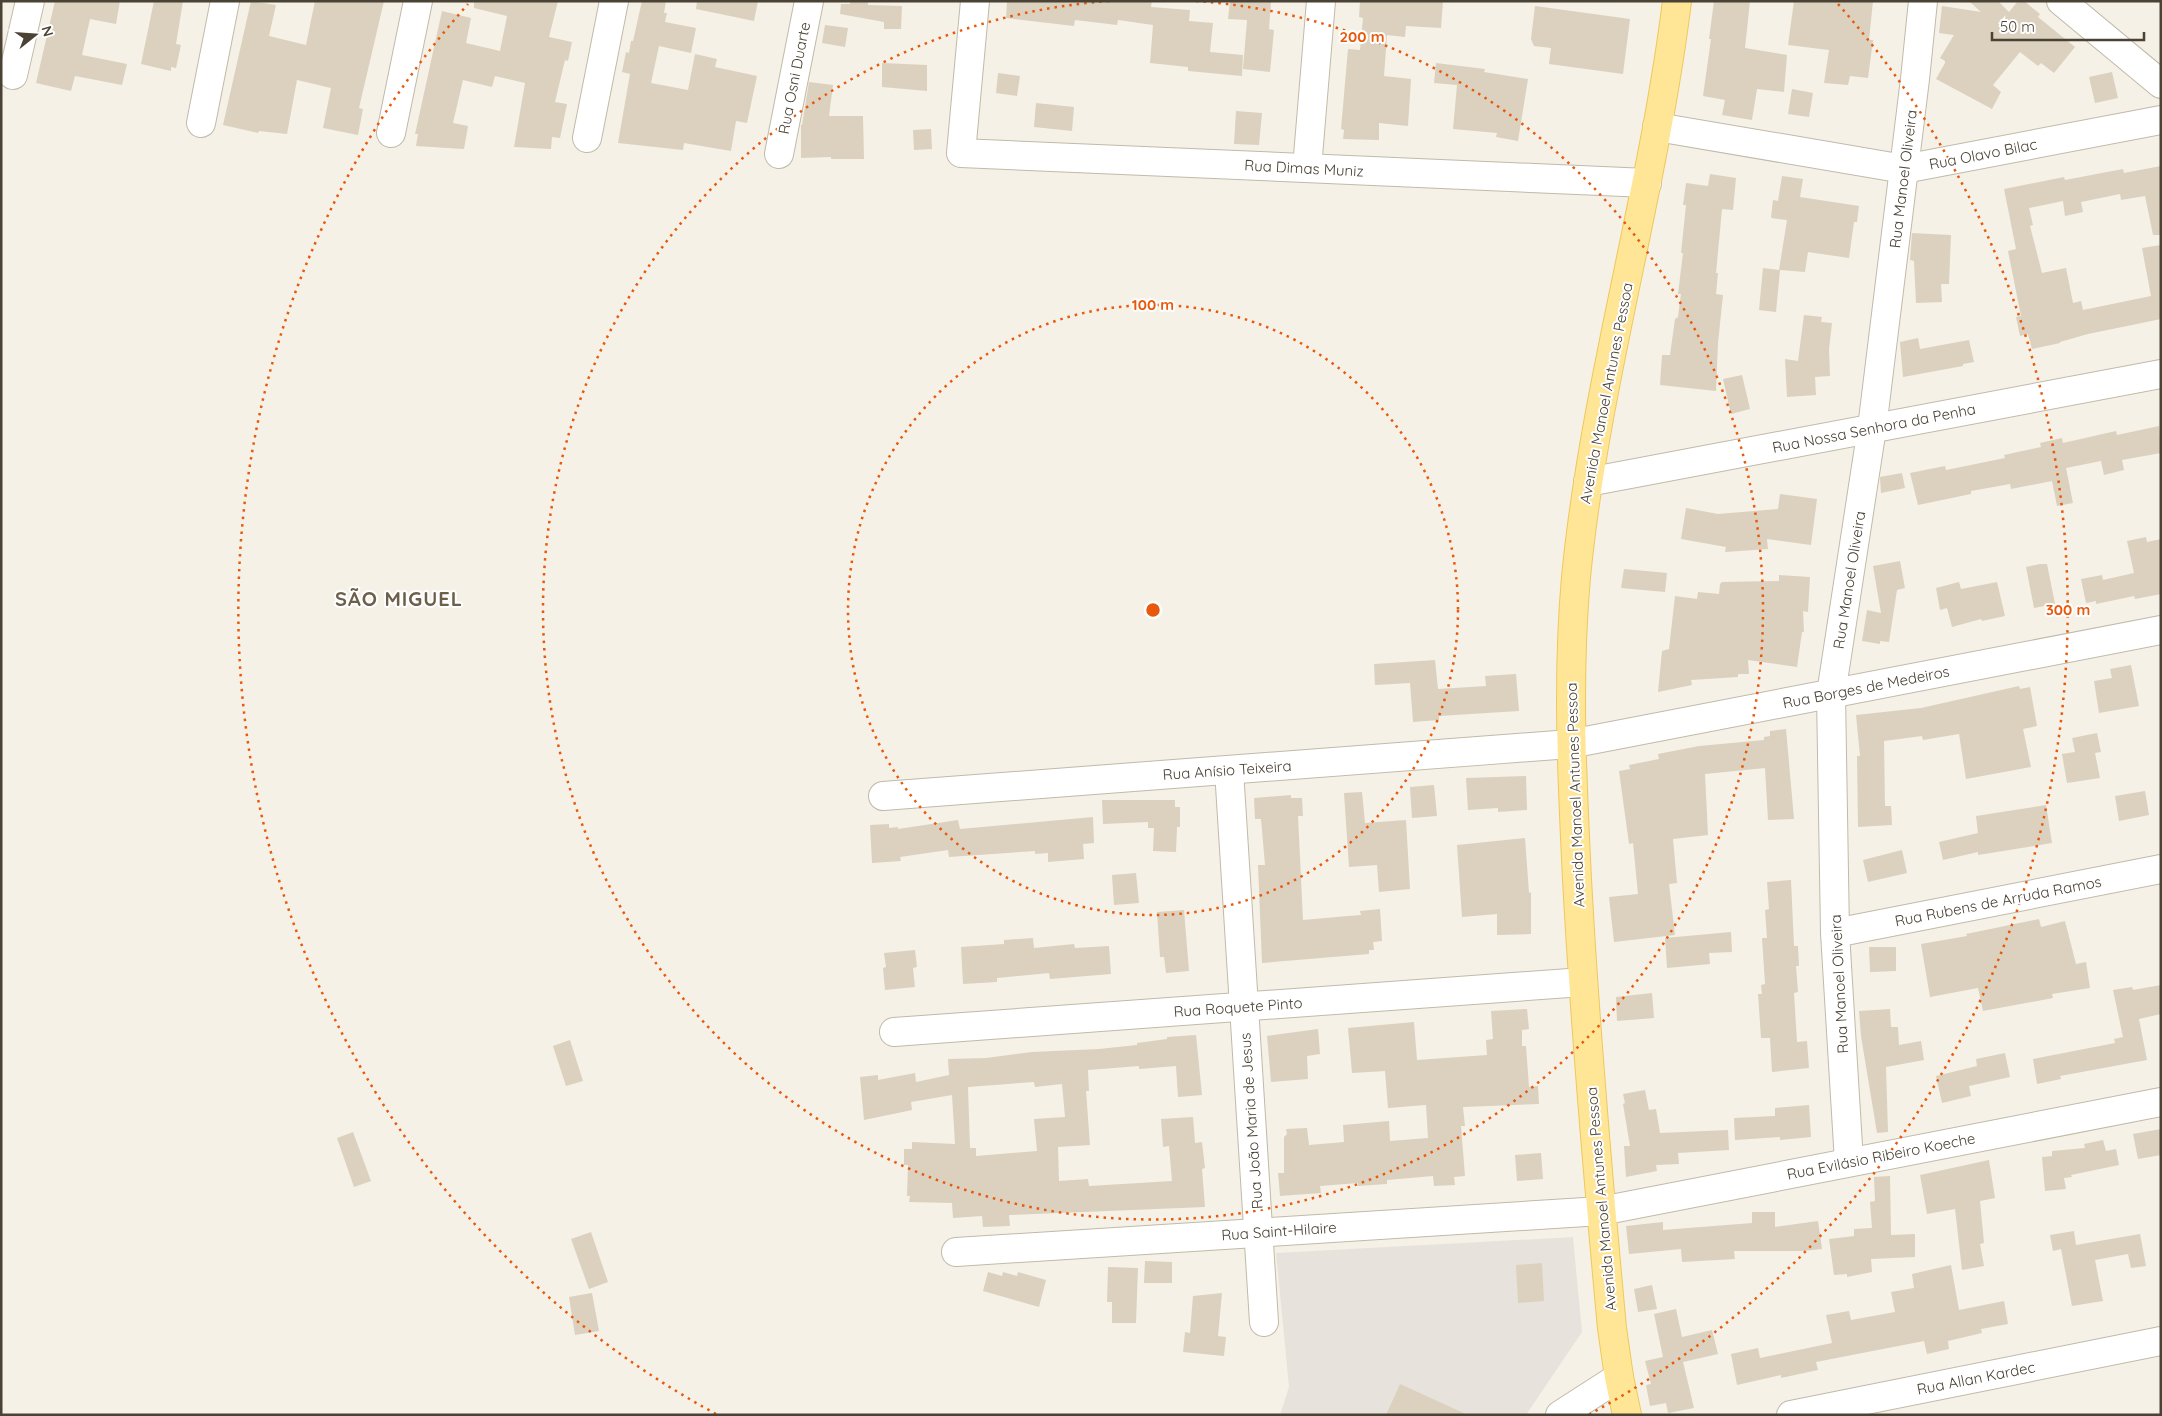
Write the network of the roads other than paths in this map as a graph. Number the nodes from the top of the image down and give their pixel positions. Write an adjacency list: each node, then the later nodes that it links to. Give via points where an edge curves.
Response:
1 (30, 1): 11 (street)
2 (225, 1): 14 (street)
3 (418, 1): 16 (street)
4 (614, 1): 17 (street)
5 (809, 1): 18 (street, Rua Osni Duarte)
6 (975, 1): 19 (street, Rua Dimas Muniz, via 960,153)
7 (1321, 1): 19 (street)
8 (1922, 1): 20 (street, Rua Manoel Oliveira)
9 (2061, 1): 12 (street)
10 (1671, 2): 15 (main road, Avenida Manoel Antunes Pessoa)
11 (13, 75)
12 (2161, 84)
13 (2161, 120): 20 (street, Rua Olavo Bilac)
14 (201, 123)
15 (1657, 128): 20 (street, Rua Olavo Bilac); 21 (main road, Avenida Manoel Antunes Pessoa)
16 (391, 133)
17 (586, 138)
18 (779, 154)
19 (1308, 168): 21 (street, Rua Dimas Muniz)
20 (1904, 169): 23 (street, Rua Manoel Oliveira)
21 (1647, 183): 24 (main road, Avenida Manoel Antunes Pessoa)
22 (2161, 374): 23 (street, Rua Nossa Senhora da Penha)
23 (1872, 428): 24 (street, Rua Nossa Senhora da Penha); 26 (street, Rua Manoel Oliveira)
24 (1588, 482): 27 (main road, Avenida Manoel Antunes Pessoa, via 1572,634)
25 (2161, 630): 26 (street, Rua Borges de Medeiros)
26 (1831, 694): 27 (street, Rua Borges de Medeiros); 31 (street, Rua Manoel Oliveira)
27 (1570, 744): 28 (street, Rua Anísio Teixeira); 32 (main road, Avenida Manoel Antunes Pessoa)
28 (1229, 770): 29 (street, Rua Anísio Teixeira); 33 (street, Rua João Maria de Jesus)
29 (883, 796)
30 (2161, 869): 31 (street, Rua Rubens de Arruda Ramos)
31 (1835, 933): 36 (street, Rua Manoel Oliveira)
32 (1583, 982): 33 (street, Rua Roquete Pinto); 37 (main road, Avenida Manoel Antunes Pessoa)
33 (1244, 1006): 34 (street, Rua Roquete Pinto); 38 (street, Rua João Maria de Jesus)
34 (894, 1032)
35 (2161, 1102): 36 (street, Rua Evilásio Ribeiro Koeche)
36 (1849, 1162): 37 (street, Rua Evilásio Ribeiro Koeche)
37 (1601, 1210): 38 (street, Rua Saint-Hilaire); 42 (main road, Avenida Manoel Antunes Pessoa)
38 (1258, 1232): 39 (street, Rua Saint-Hilaire); 40 (street, Rua João Maria de Jesus)
39 (956, 1252)
40 (1264, 1322)
41 (2161, 1341): 45 (street, Rua Allan Kardec)
42 (1619, 1377): 43 (street); 44 (main road, Avenida Manoel Antunes Pessoa)
43 (1560, 1415)
44 (1627, 1415)
45 (1790, 1415)

